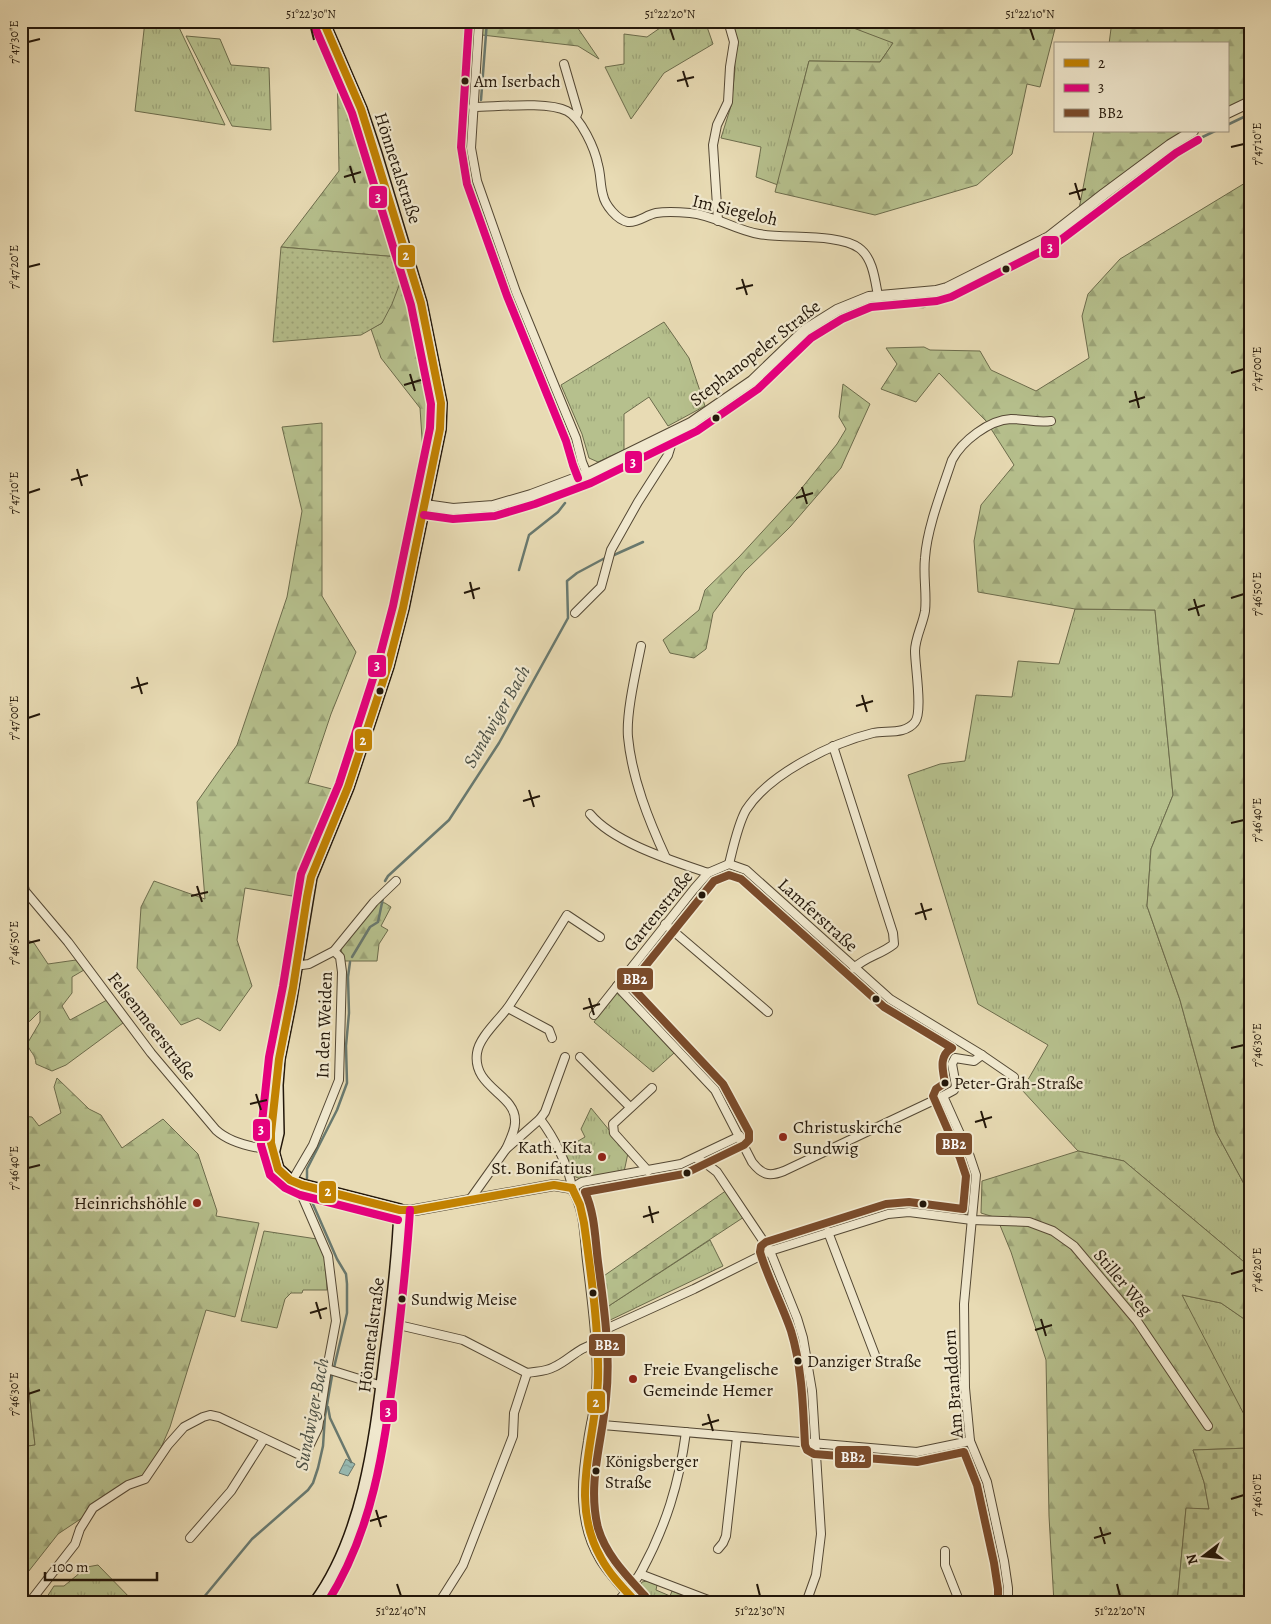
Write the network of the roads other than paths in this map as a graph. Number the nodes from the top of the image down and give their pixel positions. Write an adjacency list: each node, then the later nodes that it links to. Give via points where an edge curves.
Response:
1 (323, 21): 15 (main road, Hönnetalstraße, via 376,154 421,303 434,361 441,403 440,429)
2 (479, 21): 6 (street)
3 (728, 21): 10 (street, via 734,42 728,102 717,125 713,145)
4 (564, 64): 8 (street, Im Siegeloh, via 578,112)
5 (1250, 102): 7 (street)
6 (473, 107): 8 (street, via 552,107); 14 (street, via 471,148 481,196)
7 (1228, 113)
8 (576, 117): 10 (street, Im Siegeloh, via 595,153 603,195 618,217 634,222 657,213 691,213)
9 (1191, 132): 11 (street, Stephanopeler Straße, via 1042,241 947,288)
10 (718, 221): 11 (street, Im Siegeloh, via 756,234 849,242 865,253)
11 (878, 296): 13 (street, Stephanopeler Straße, via 848,304 805,330 752,381)
12 (1051, 421): 18 (street, via 1040,423 1011,419 992,424 957,450 927,540 925,612 915,649 916,721 907,729 853,738)
13 (669, 434): 14 (street, Stephanopeler Straße); 16 (street, via 672,442 668,455 611,550 601,587)
14 (588, 474): 15 (street, Stephanopeler Straße, via 531,496 493,506 453,509)
15 (425, 505): 29 (main road, Hönnetalstraße, via 403,608 380,693 348,787 311,876)
16 (575, 613)
17 (641, 646): 20 (street, via 628,736 636,779)
18 (833, 746): 21 (street, via 800,764 761,792 745,812); 30 (street, via 893,933 894,944 884,952 863,959)
19 (590, 814): 20 (street, via 598,824)
20 (666, 858): 24 (street)
21 (729, 864): 24 (street); 30 (street, Lamferstraße, via 746,870)
22 (22, 867): 23 (street)
23 (21, 873): 46 (street, Felsenmeerstraße, via 25,891 216,1130 229,1139)
24 (708, 874): 26 (street, Gartenstraße)
25 (396, 881): 28 (street, In den Weiden, via 374,902)
26 (665, 924): 31 (street, Gartenstraße); 33 (street)
27 (600, 937): 32 (street, Gartenstraße, via 567,915)
28 (334, 951): 29 (street, In den Weiden, via 309,964); 49 (street, In den Weiden, via 340,957 342,972 339,1080)
29 (296, 964): 46 (main road, Hönnetalstraße, via 278,1059 270,1133)
30 (854, 968): 36 (street, Lamferstraße, via 890,999)
31 (617, 986): 34 (street, Gartenstraße); 44 (street, via 716,1090)
32 (508, 1008): 35 (street, via 548,1030); 45 (street, Gartenstraße, via 482,1040 477,1053 478,1064 488,1085 514,1109 516,1122)
33 (768, 1012)
34 (594, 1016)
35 (552, 1038)
36 (982, 1055): 39 (street, Lamferstraße); 41 (street, via 974,1061 955,1058 952,1064 956,1086)
37 (564, 1057): 43 (street, Gartenstraße)
38 (580, 1057): 42 (street)
39 (1014, 1077)
40 (652, 1088): 42 (street)
41 (943, 1096): 44 (street, via 776,1174 766,1175 758,1170); 53 (street, Am Branddorn, via 976,1175)
42 (630, 1108): 48 (street, via 613,1124 614,1133)
43 (540, 1119): 45 (street, Gartenstraße); 50 (street, via 570,1175)
44 (740, 1136): 47 (street)
45 (506, 1149): 51 (street, Gartenstraße)
46 (274, 1150): 49 (main road, Hönnetalstraße, via 278,1169)
47 (696, 1158): 48 (street); 55 (street, via 717,1172)
48 (648, 1171): 50 (street, via 582,1182)
49 (297, 1183): 52 (main road); 59 (street, via 328,1256 336,1327)
50 (572, 1188): 51 (street, via 554,1185); 57 (street, via 582,1209)
51 (469, 1201): 52 (street)
52 (400, 1210): 56 (main road, Hönnetalstraße)
53 (972, 1220): 54 (street, Stiller Weg, via 900,1212); 63 (street, Stiller Weg, via 1029,1222 1074,1246 1137,1321); 67 (street, Am Branddorn, via 964,1304 965,1388)
54 (828, 1232): 55 (street, Stiller Weg); 58 (street)
55 (770, 1251): 57 (street, Stiller Weg); 68 (street, via 805,1345)
56 (390, 1323): 60 (street, via 463,1340); 61 (main road, Hönnetalstraße)
57 (596, 1339): 60 (street, Stiller Weg, via 557,1366); 62 (street, via 597,1394)
58 (875, 1355)
59 (331, 1370): 61 (street); 66 (street, via 318,1428 304,1458)
60 (527, 1373): 76 (street, via 514,1413 513,1436 463,1565)
61 (382, 1386): 75 (main road, Hönnetalstraße, via 369,1466 354,1524 329,1582)
62 (591, 1424): 64 (street); 73 (street, via 582,1516 601,1560)
63 (1208, 1426)
64 (686, 1432): 65 (street); 72 (street, via 666,1521)
65 (737, 1437): 68 (street); 70 (street, via 726,1536)
66 (264, 1439): 69 (street, via 231,1491); 74 (street, via 219,1417 203,1417 184,1426 145,1480 128,1485 93,1508 75,1544)
67 (970, 1442): 68 (street, via 916,1452); 82 (street, Am Branddorn, via 987,1482 1004,1561)
68 (815, 1444): 80 (street, via 821,1544 816,1575)
69 (190, 1538)
70 (718, 1549)
71 (945, 1551): 81 (street, via 945,1565)
72 (640, 1574): 73 (street); 79 (street)
73 (626, 1590): 77 (street); 78 (street)
74 (29, 1603)
75 (315, 1603)
76 (439, 1603)
77 (618, 1603)
78 (637, 1603)
79 (716, 1603)
80 (806, 1603)
81 (960, 1603)
82 (1008, 1603)

